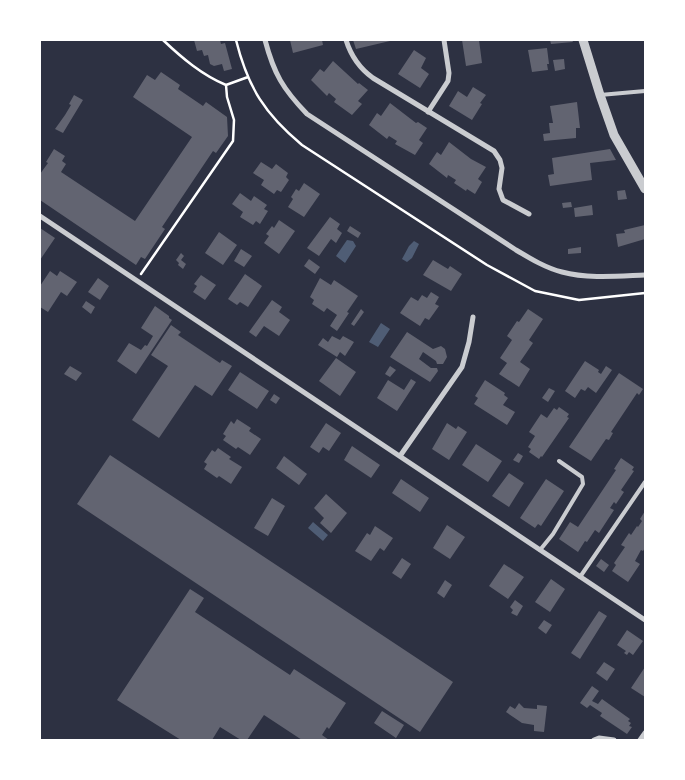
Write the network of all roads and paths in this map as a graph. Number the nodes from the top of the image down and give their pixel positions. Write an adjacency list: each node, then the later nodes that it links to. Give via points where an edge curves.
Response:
1 (163, 40): 8 (path, via 179,56)
2 (236, 40): 7 (path)
3 (265, 40): 15 (street, via 277,76 307,114 516,250 563,273)
4 (346, 40): 11 (street, via 360,69)
5 (444, 40): 11 (street, via 448,81)
6 (583, 40): 10 (street)
7 (248, 77): 8 (path); 17 (path, via 280,126 302,145 487,265 535,291 579,300)
8 (226, 85): 16 (path, via 234,120 233,141)
9 (645, 91): 10 (lane)
10 (600, 95): 12 (street, via 614,135)
11 (428, 112): 13 (street, via 494,152 502,168 499,189 503,200)
12 (645, 189)
13 (529, 214)
14 (40, 216): 16 (street)
15 (645, 275)
16 (136, 280): 19 (street)
17 (645, 293)
18 (473, 317): 19 (street, via 462,367)
19 (400, 456): 22 (street)
20 (558, 461): 22 (lane, via 582,477 583,484)
21 (645, 482): 23 (lane)
22 (540, 550): 23 (street)
23 (580, 577): 24 (street)
24 (645, 620)
25 (645, 733): 28 (street)
26 (594, 740): 27 (street)
27 (614, 740)
28 (640, 740)

